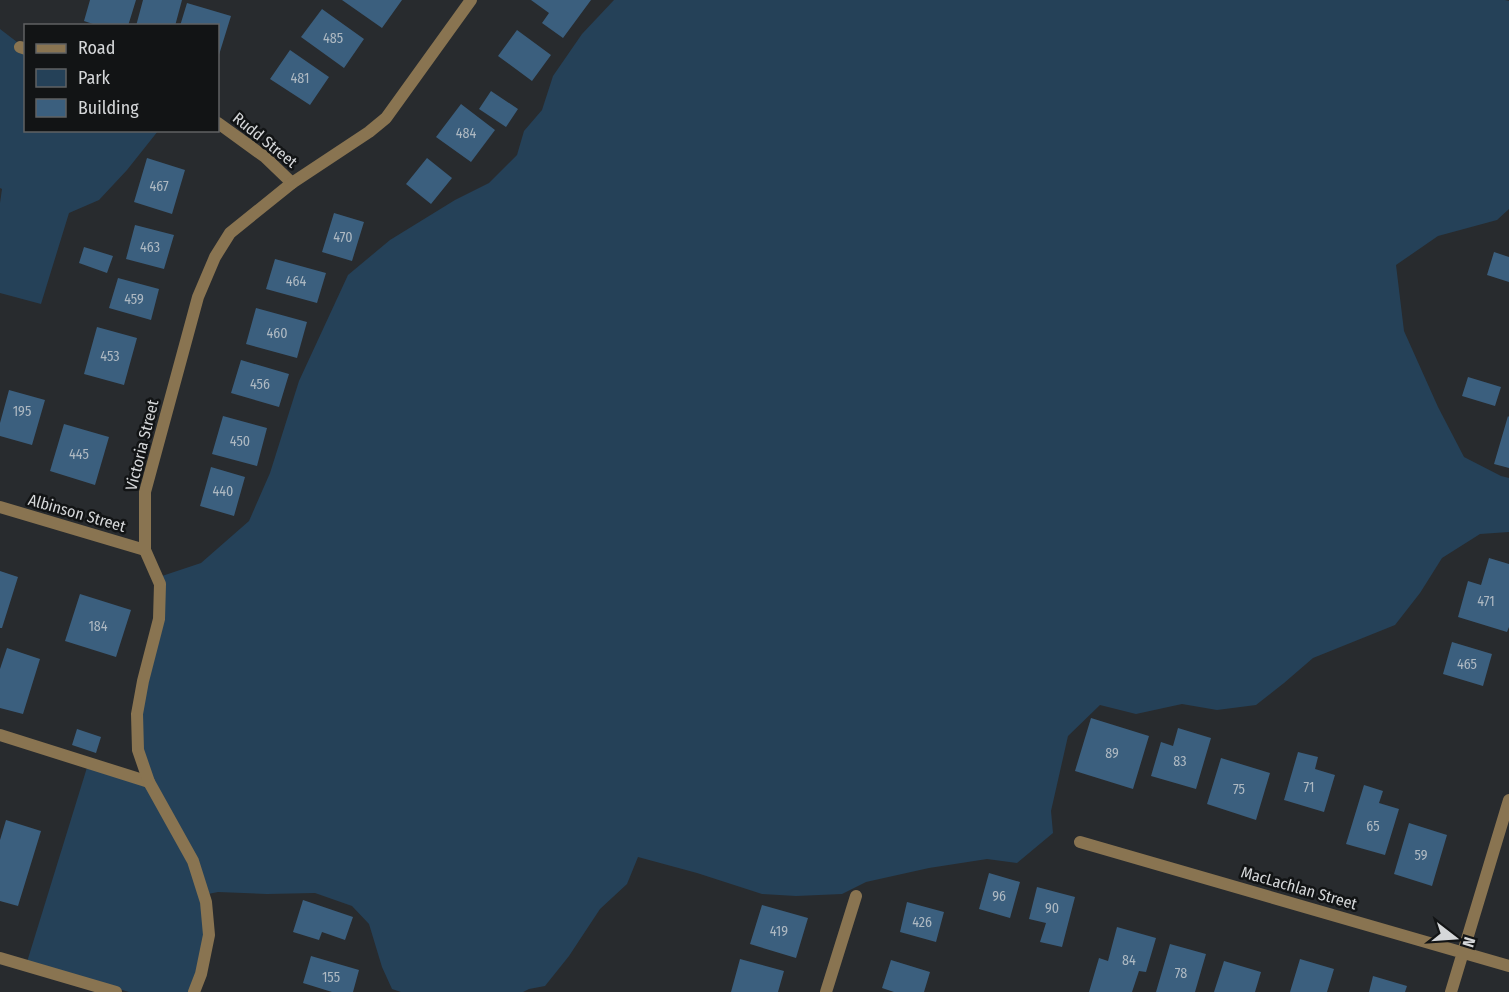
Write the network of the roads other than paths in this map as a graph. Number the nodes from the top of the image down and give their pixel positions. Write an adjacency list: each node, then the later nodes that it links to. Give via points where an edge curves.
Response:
1 (471, 0): 3 (street, Victoria Street, via 386,118)
2 (219, 124): 3 (street, Rudd Street)
3 (292, 183): 5 (street, Victoria Street, via 230,233 215,256 198,297 145,492)
4 (0, 507): 5 (street, Albinson Street)
5 (145, 550): 7 (street, Victoria Street, via 160,584 159,619 137,714 138,750)
6 (0, 735): 7 (street)
7 (149, 782): 15 (street, Victoria Street, via 193,861 206,902 209,935)
8 (1509, 800): 11 (street)
9 (1080, 842): 11 (street, MacLachlan Street)
10 (856, 896): 16 (street)
11 (1463, 952): 13 (street, MacLachlan Street); 17 (street)
12 (0, 958): 14 (street)
13 (1509, 966)
14 (116, 992)
15 (194, 992)
16 (826, 992)
17 (1451, 992)

